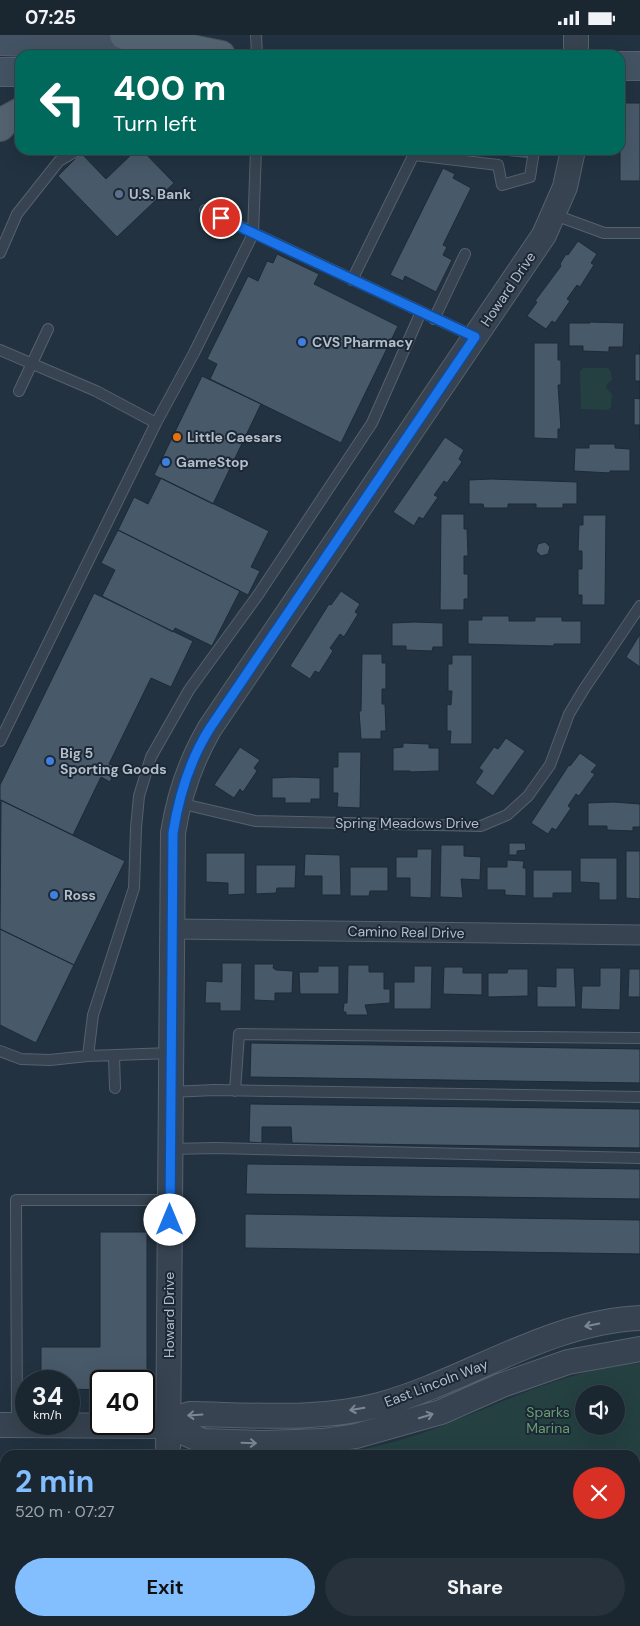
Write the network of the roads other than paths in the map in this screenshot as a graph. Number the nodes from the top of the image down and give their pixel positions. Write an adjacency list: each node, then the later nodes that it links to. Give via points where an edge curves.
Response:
1 (124, 35): 6 (main road)
2 (256, 35): 7 (lane)
3 (576, 35): 8 (street)
4 (0, 41): 5 (main road)
5 (141, 50)
6 (197, 50)
7 (257, 50)
8 (576, 50)
9 (625, 65): 10 (main road)
10 (640, 66)
11 (0, 72): 12 (main road)
12 (15, 72)
13 (15, 115): 14 (main road)
14 (0, 127)
15 (69, 155): 25 (lane, via 59,161 17,214)
16 (256, 155): 24 (lane)
17 (414, 155): 27 (lane)
18 (429, 155): 19 (lane, via 498,165 502,185 530,177)
19 (533, 155)
20 (572, 155): 22 (street, Howard Drive, via 566,187)
21 (205, 210): 24 (lane)
22 (555, 215): 23 (lane, via 604,233); 31 (street, Howard Drive)
23 (640, 233)
24 (253, 234): 27 (lane); 35 (lane)
25 (0, 253)
26 (465, 254): 29 (lane)
27 (352, 280): 28 (lane)
28 (421, 312): 29 (lane); 44 (lane, via 372,423 258,595 189,690 151,757 139,796 134,887 92,1015)
29 (434, 319): 31 (lane)
30 (48, 329): 33 (lane)
31 (475, 337): 38 (street, Howard Drive, via 210,728 186,775)
32 (0, 350): 33 (lane)
33 (30, 363): 34 (lane); 35 (lane, via 96,391)
34 (19, 391)
35 (156, 423): 37 (lane)
36 (640, 606): 38 (lane, Spring Meadows Drive, via 569,714 550,765 528,796 507,815 481,826 255,821)
37 (0, 741)
38 (178, 803): 39 (street, Howard Drive, via 173,833)
39 (172, 929): 40 (street, Camino Real Drive); 43 (street, Howard Drive)
40 (640, 935)
41 (640, 1038): 47 (lane, via 239,1034)
42 (0, 1051): 44 (lane, via 21,1059 50,1060)
43 (171, 1053): 45 (lane); 48 (street, Howard Drive)
44 (88, 1055): 45 (lane)
45 (114, 1056): 46 (lane)
46 (115, 1088)
47 (235, 1091): 48 (lane); 49 (lane)
48 (171, 1092): 50 (street, Howard Drive)
49 (640, 1097)
50 (170, 1149): 51 (lane); 52 (street, Howard Drive)
51 (640, 1158)
52 (170, 1200): 55 (lane, via 16,1200); 56 (street, Howard Drive)
53 (640, 1317): 56 (street, East Lincoln Way, one-way to 56, via 589,1325 557,1335 378,1405 296,1415 190,1414)
54 (640, 1349): 56 (street, East Lincoln Way, one-way to 54, via 203,1441 296,1443 356,1436 441,1412 502,1385 568,1362)
55 (8, 1425): 56 (street, East Lincoln Way)
56 (168, 1426): 57 (street, Howard Drive)
57 (168, 1450)

